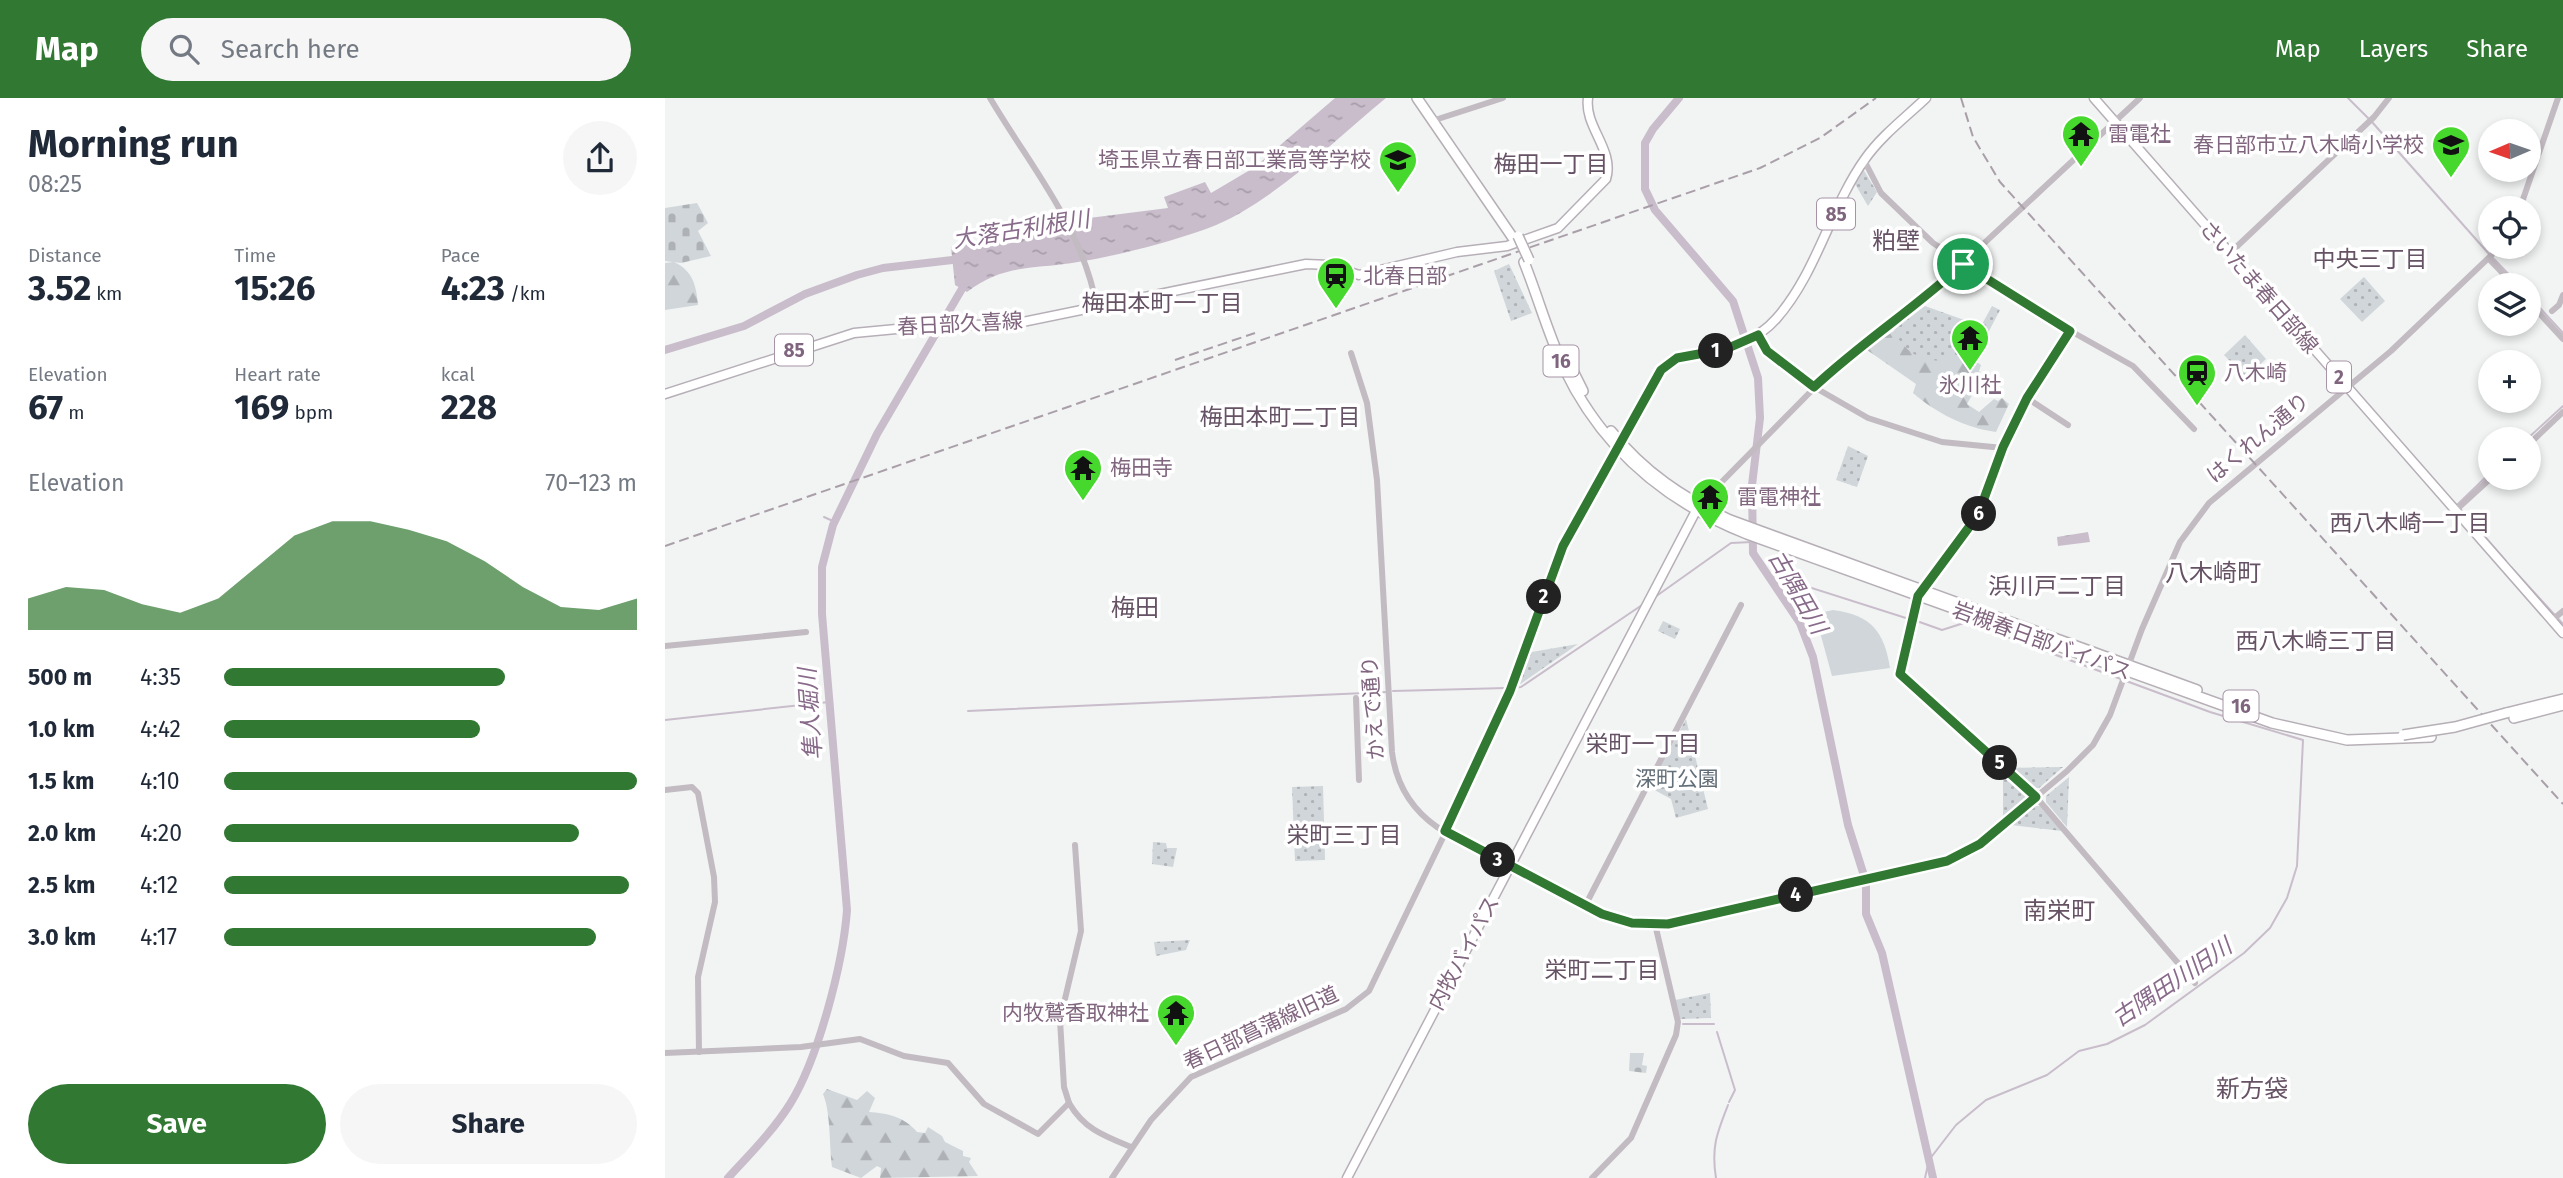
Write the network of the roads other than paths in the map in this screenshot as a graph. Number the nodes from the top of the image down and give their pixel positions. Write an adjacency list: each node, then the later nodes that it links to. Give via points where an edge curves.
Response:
1 (990, 98): 22 (street, via 1068,219)
2 (1417, 98): 15 (highway, 岩槻春日部バイパス / 16)
3 (1423, 98): 11 (highway, 岩槻春日部バイパス / 16)
4 (1503, 98): 11 (street)
5 (1588, 98): 22 (main road, 春日部久喜線 / 85, via 1588,112 1607,158 1608,173 1602,186 1578,210 1541,236 1359,275 1306,264)
6 (1926, 98): 13 (main road, 85)
7 (2094, 98): 12 (main road, さいたま春日部線 / 2)
8 (2140, 98): 12 (street)
9 (2389, 98): 16 (street)
10 (2558, 98): 14 (street)
11 (1438, 119): 15 (highway, 岩槻春日部バイパス / 16)
12 (2115, 121): 16 (main road, さいたま春日部線 / 2); 19 (street)
13 (1864, 160): 19 (street, via 1881,193 1915,228); 26 (main road, 85, via 1786,305)
14 (2524, 196)
15 (1515, 237): 37 (highway, 岩槻春日部バイパス / 16, via 1571,382)
16 (2231, 253): 29 (main road, さいたま春日部線 / 2)
17 (2489, 259): 29 (street, はくれん通り)
18 (2493, 259): 20 (street)
19 (1963, 264): 25 (street); 30 (street)
20 (2504, 273)
21 (2563, 295): 23 (street)
22 (1097, 302): 31 (main road, 春日部久喜線 / 85, via 1002,325 875,329 835,337)
23 (2552, 312)
24 (2541, 315): 27 (street)
25 (2070, 331): 32 (street); 35 (street, via 2133,366)
26 (1757, 336): 30 (street, via 1767,351); 37 (main road, 85, via 1736,346 1672,361 1661,370)
27 (2563, 338)
28 (1351, 354): 56 (street, かえで通り, via 1367,403 1377,480 1393,763 1412,805)
29 (2347, 386): 41 (main road, さいたま春日部線 / 2); 48 (street, はくれん通り, via 2218,494 2196,518 2180,542)
30 (1814, 387): 38 (street, via 1876,421 1942,442); 40 (street)
31 (665, 394)
32 (2027, 398): 34 (street); 38 (street)
33 (2563, 412): 36 (street)
34 (2068, 425)
35 (2194, 429)
36 (2541, 433)
37 (1620, 446): 40 (highway, 岩槻春日部バイパス / 16); 56 (street, 春日部菖蒲線旧道, via 1563,546 1510,691)
38 (2003, 447): 42 (street, via 1978,515)
39 (2478, 490): 41 (street)
40 (1697, 508): 42 (highway, 岩槻春日部バイパス / 16, via 1758,535); 58 (main road, 内牧バイパス)
41 (2458, 509): 44 (main road, さいたま春日部線 / 2)
42 (1920, 593): 48 (highway, 岩槻春日部バイパス / 16); 55 (street, via 1900,674)
43 (1741, 605): 59 (street)
44 (2557, 616): 46 (main road, さいたま春日部線 / 2)
45 (806, 632): 47 (street)
46 (2563, 633)
47 (665, 646)
48 (2127, 668): 52 (highway, 岩槻春日部バイパス / 16, bridge, via 2298,726 2350,735 2431,737); 55 (street, かえで通り, via 2097,738 2078,762)
49 (1356, 698): 53 (street)
50 (2563, 699): 52 (highway, 岩槻春日部バイパス / 16)
51 (2563, 705): 52 (highway, 岩槻春日部バイパス / 16)
52 (2507, 716)
53 (1359, 780)
54 (665, 790): 62 (street, via 692,787 698,793 714,877 714,912 698,977)
55 (2036, 797): 60 (street, かえで通り, via 1991,836 1960,855 1921,868); 61 (street)
56 (1445, 831): 58 (street, かえで通り); 65 (street, 春日部菖蒲線旧道, via 1377,976 1362,998 1192,1077)
57 (1075, 845): 64 (street, via 1081,931 1060,1020)
58 (1509, 866): 59 (street, かえで通り); 67 (main road, 内牧バイパス)
59 (1585, 906): 60 (street, かえで通り, via 1619,920)
60 (1655, 925): 68 (street, via 1678,1019 1676,1035 1631,1138)
61 (2195, 983)
62 (699, 1052): 63 (street); 64 (street, via 860,1039 904,1056 948,1063 984,1104 1038,1134)
63 (665, 1053)
64 (1069, 1103): 65 (street, via 1093,1131)
65 (1131, 1147): 66 (street, 春日部菖蒲線旧道)
66 (1112, 1178)
67 (1347, 1178)
68 (1592, 1178)

